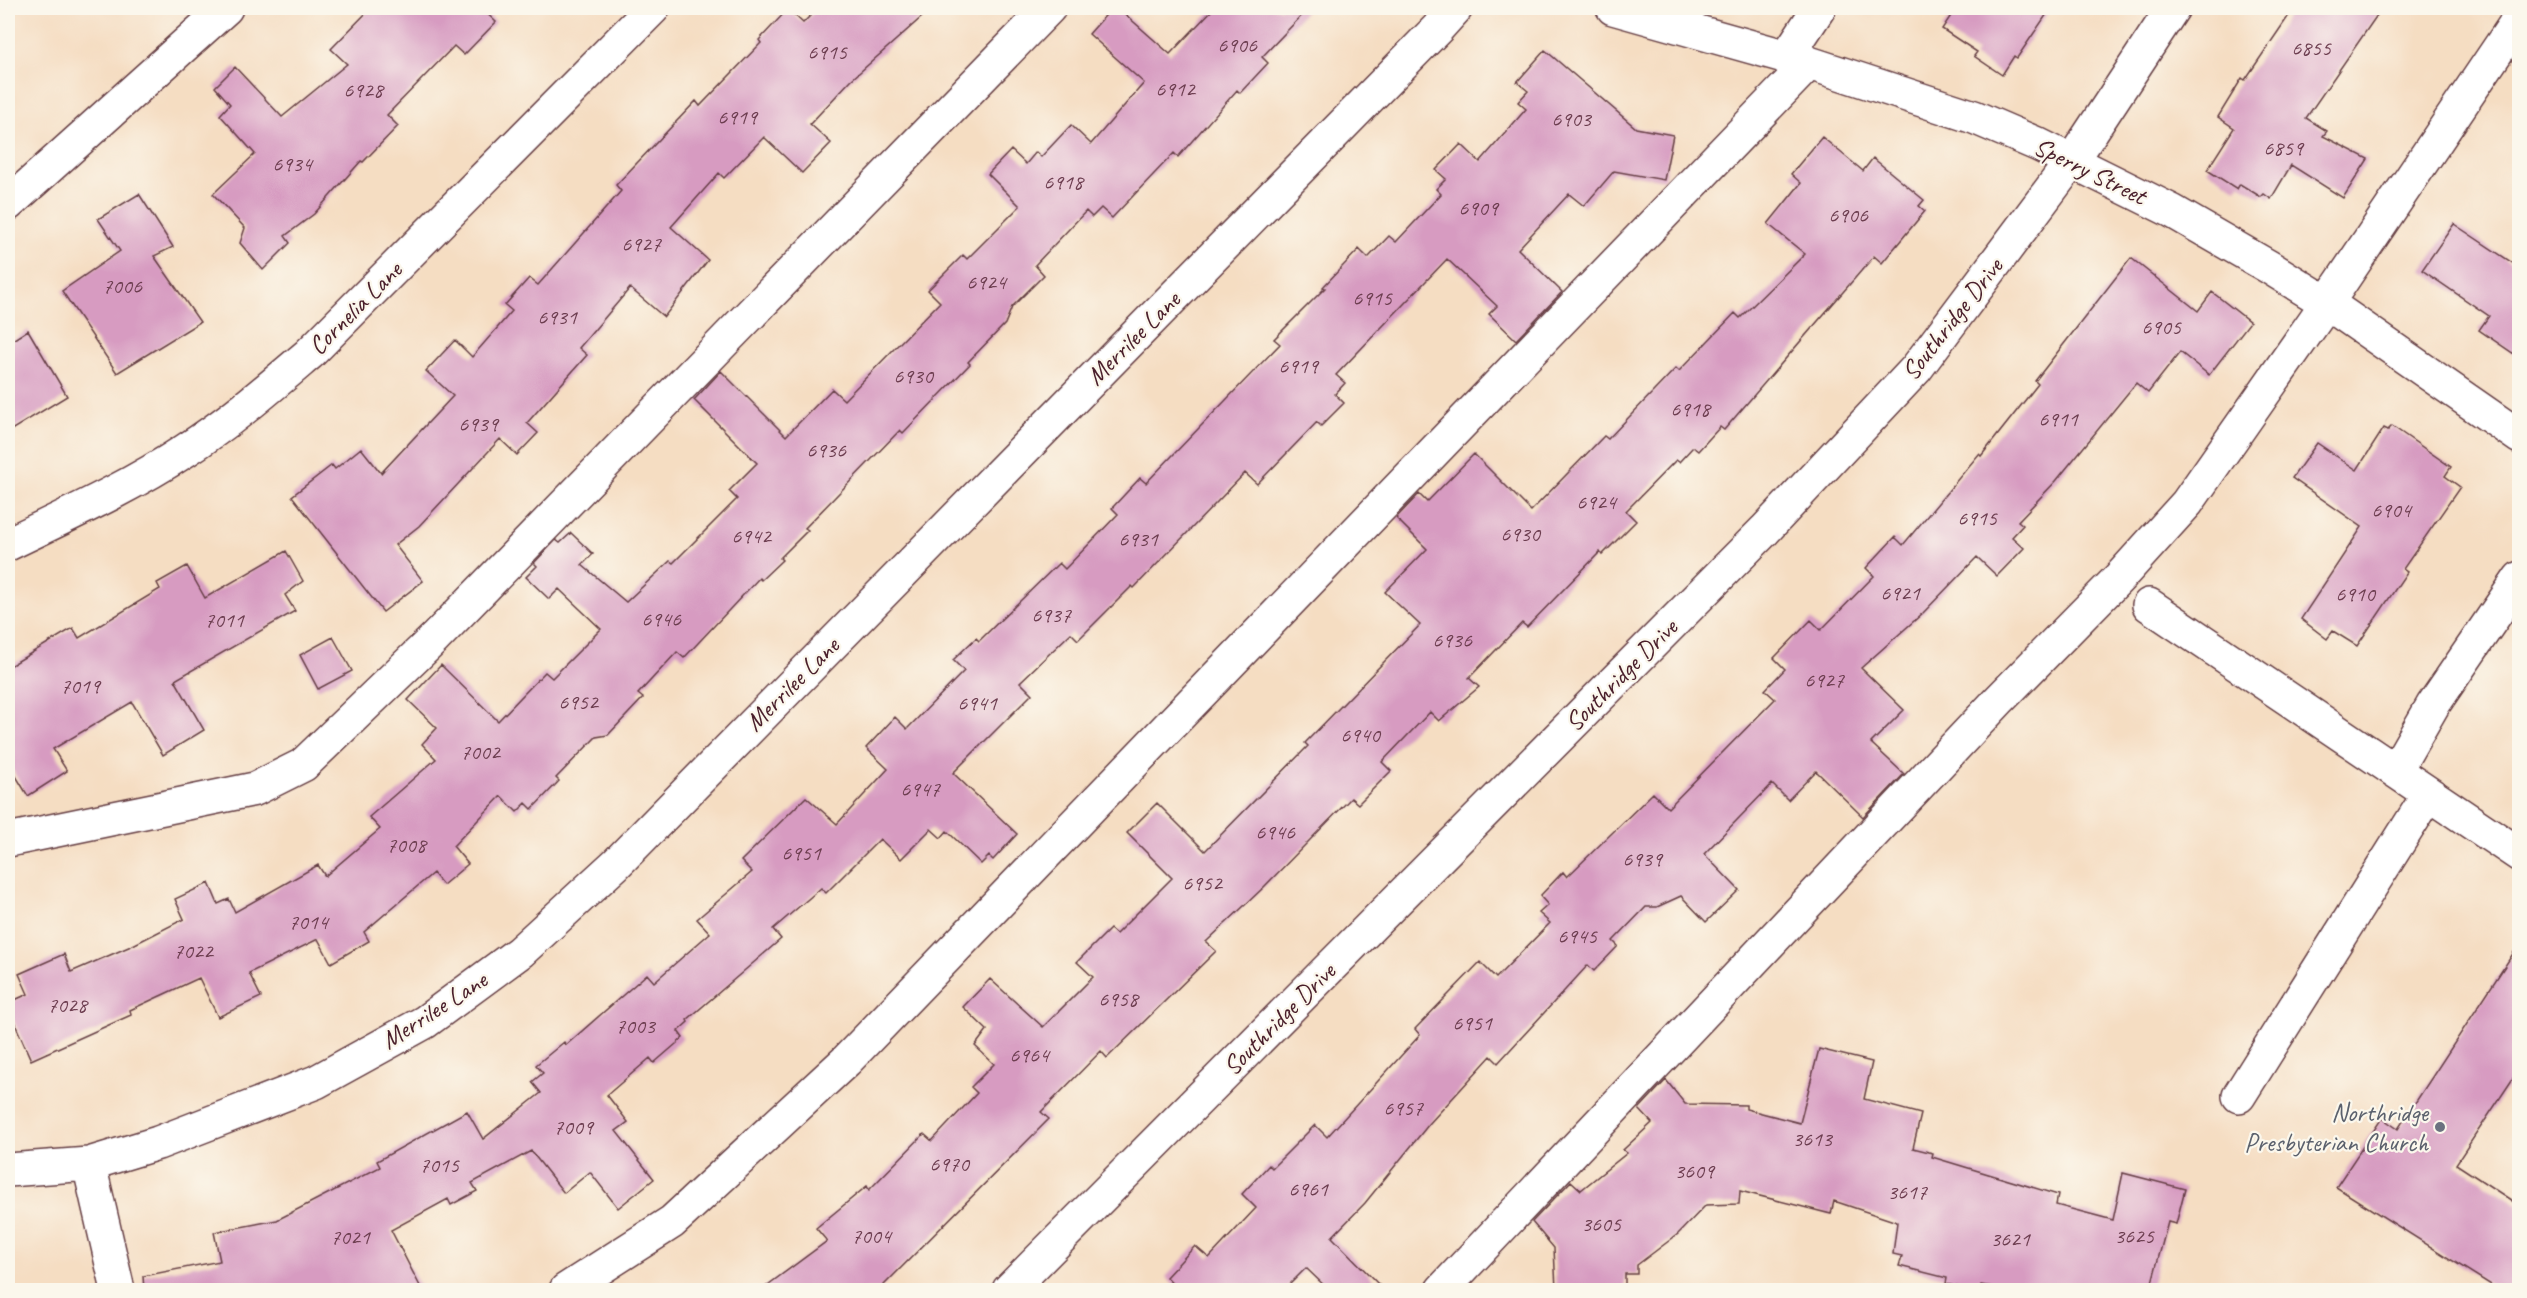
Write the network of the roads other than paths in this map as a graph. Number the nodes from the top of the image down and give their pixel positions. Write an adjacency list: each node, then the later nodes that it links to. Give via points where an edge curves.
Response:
1 (226, 8): 11 (street)
2 (653, 8): 14 (street, Cornelia Lane, via 309,354 247,407 186,451 109,495)
3 (1049, 8): 19 (street, via 444,629 303,765 255,789)
4 (1456, 8): 22 (street, Merrilee Lane, via 616,864 520,952 425,1022 316,1082 158,1143)
5 (1613, 8): 9 (street, Sperry Street)
6 (1819, 8): 9 (street)
7 (2173, 8): 10 (street, Southridge Drive)
8 (2520, 17): 12 (street)
9 (1797, 61): 10 (street, Sperry Street, via 1974,117); 25 (street, via 846,1061 672,1222)
10 (2072, 161): 12 (street, Sperry Street, via 2172,211); 26 (street, Southridge Drive, via 1916,369 1773,521)
11 (8, 204)
12 (2327, 303): 13 (street, Sperry Street); 27 (street, via 2179,511 2119,578)
13 (2520, 437)
14 (8, 544)
15 (2520, 578): 17 (street, via 2433,705)
16 (2149, 604): 17 (street)
17 (2395, 771): 18 (street)
18 (2429, 794): 20 (street); 21 (street)
19 (8, 840)
20 (2520, 855)
21 (2239, 1096)
22 (89, 1164): 23 (street, Merrilee Lane); 24 (street)
23 (8, 1170)
24 (118, 1290)
25 (566, 1290)
26 (1009, 1290)
27 (1442, 1290)

